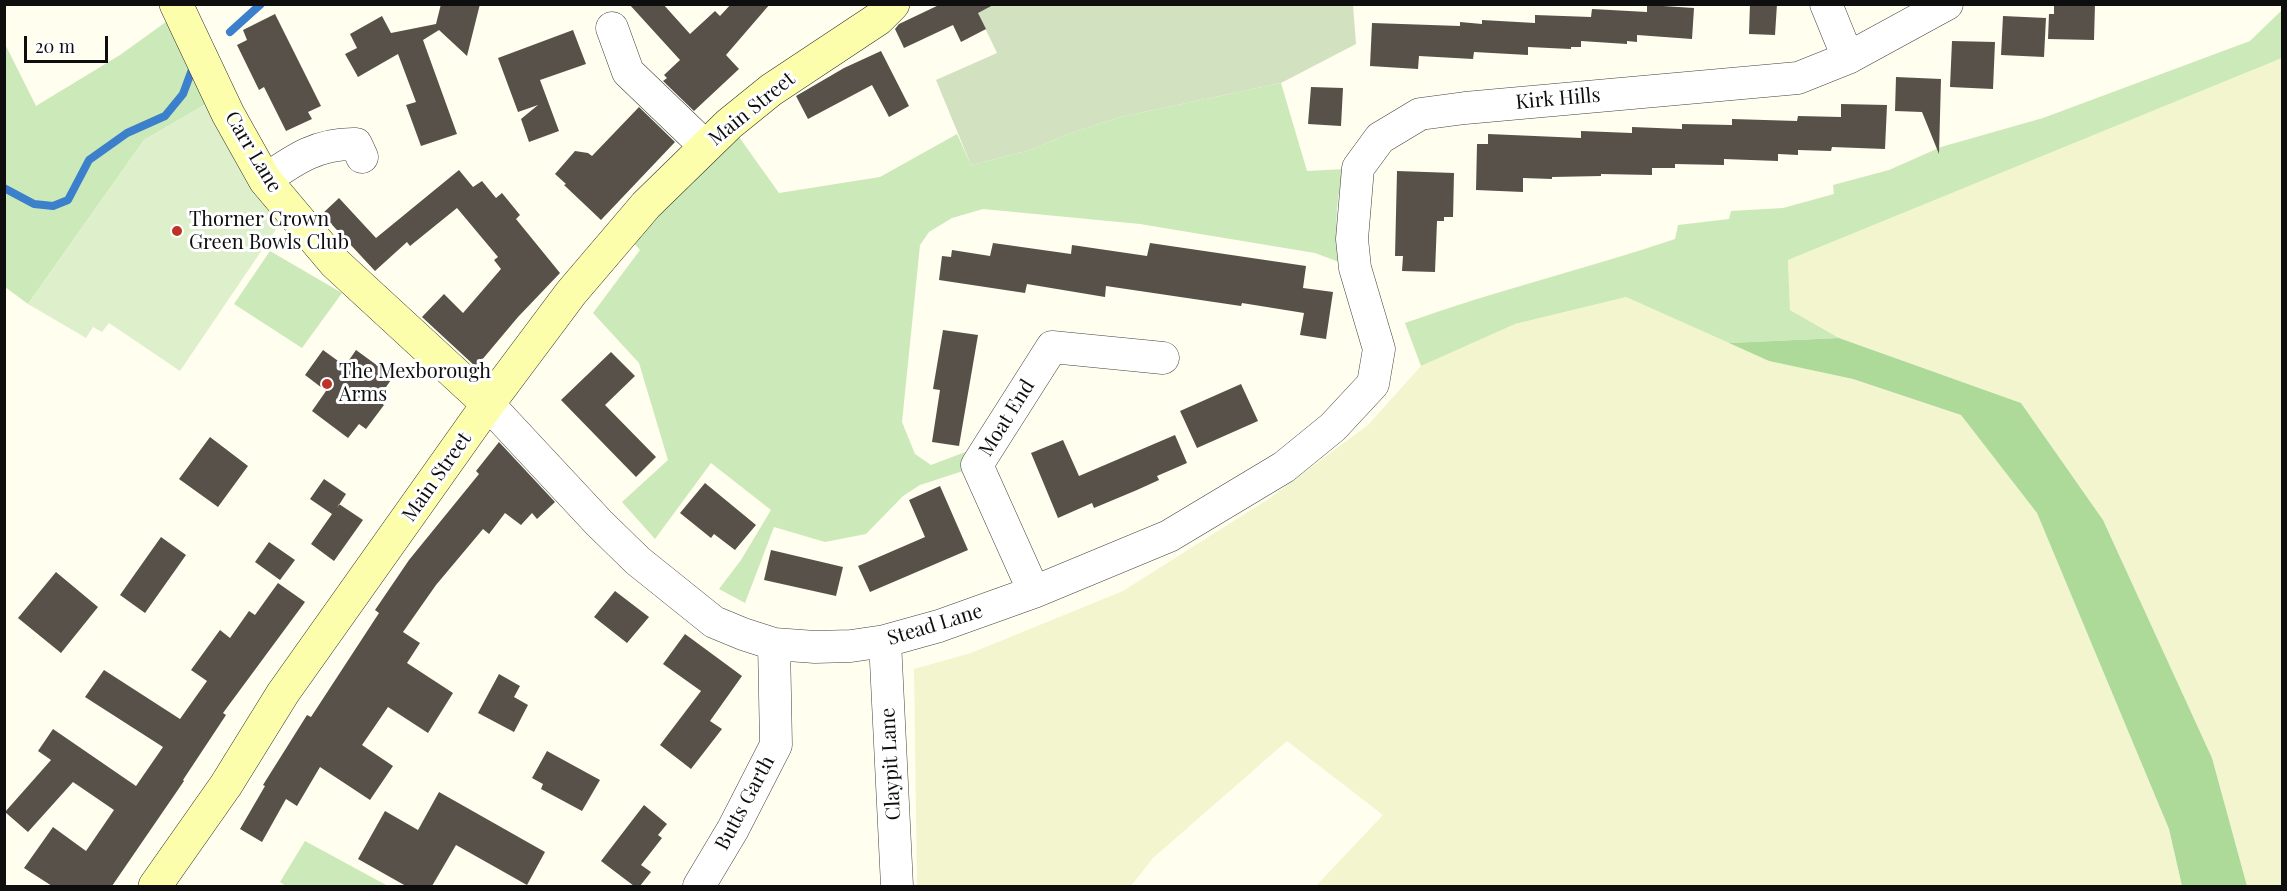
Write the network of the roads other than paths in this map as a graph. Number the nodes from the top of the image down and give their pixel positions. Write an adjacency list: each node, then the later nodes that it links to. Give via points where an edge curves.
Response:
1 (176, 4): 9 (street, Carr Lane, via 228,114)
2 (1826, 4): 6 (street)
3 (1947, 4): 6 (street, Kirk Hills)
4 (885, 12): 7 (street, Main Street, via 771,90)
5 (612, 28): 7 (street, via 628,72)
6 (1848, 58): 10 (street, Kirk Hills, via 1798,78 1420,114 1380,138 1358,168 1352,239 1355,268)
7 (705, 146): 12 (street, Main Street, via 646,205 571,293)
8 (362, 157): 9 (street, via 356,144 334,144 296,158)
9 (265, 180): 12 (street, Carr Lane, via 335,262)
10 (1379, 349): 13 (street, Stead Lane, via 1373,384 1333,427 1284,467 1169,536)
11 (1163, 358): 13 (street, Moat End, via 1052,347 978,465)
12 (488, 404): 15 (street, Stead Lane, via 638,561 714,622); 16 (street, Main Street, via 283,693 226,785)
13 (1034, 592): 14 (street, Stead Lane)
14 (885, 641): 15 (street, Stead Lane, via 815,647); 18 (street, Claypit Lane)
15 (774, 644): 17 (street, Butts Garth, via 776,745)
16 (155, 886)
17 (699, 886)
18 (897, 886)

